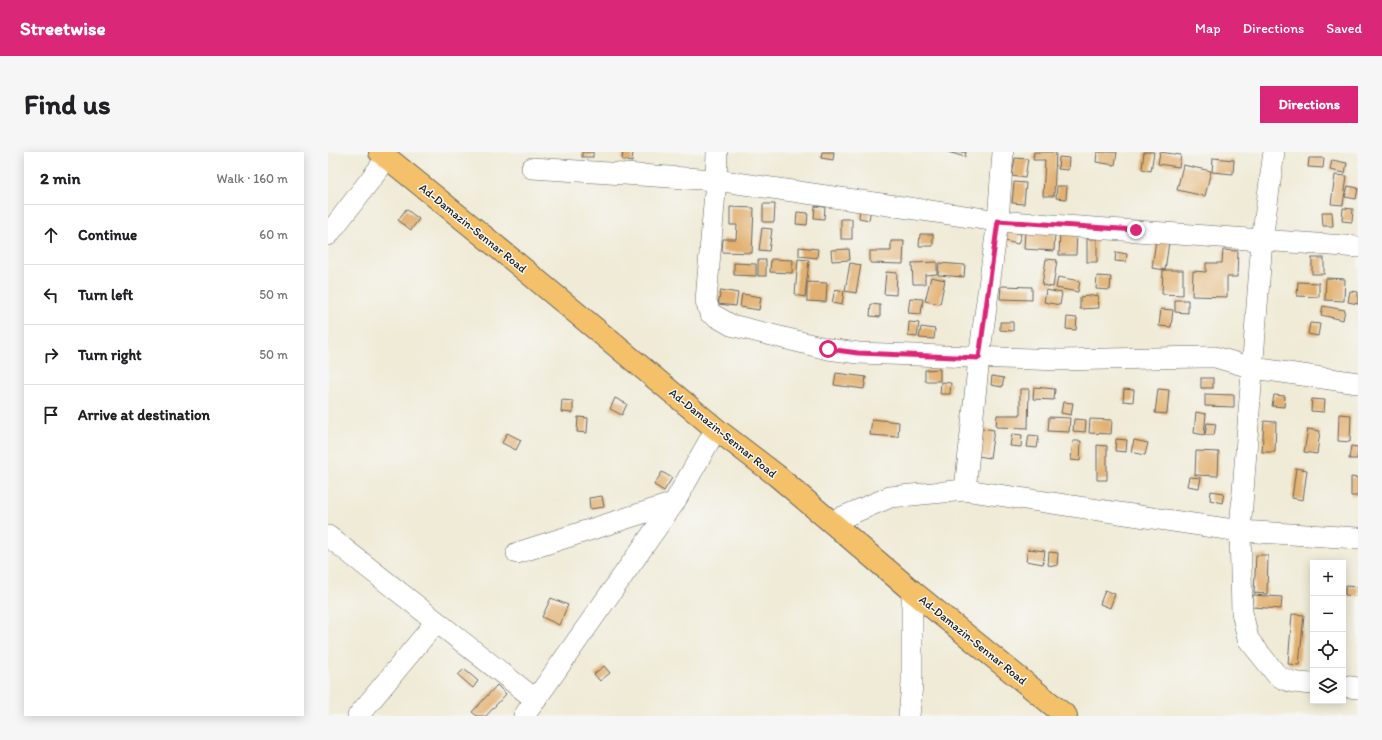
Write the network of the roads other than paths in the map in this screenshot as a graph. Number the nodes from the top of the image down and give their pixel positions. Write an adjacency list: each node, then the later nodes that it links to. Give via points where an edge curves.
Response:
1 (717, 152): 6 (street)
2 (1003, 152): 7 (street)
3 (1274, 152): 9 (street)
4 (383, 155): 8 (street); 14 (highway, Ad-Damazin-Sennar Road)
5 (532, 168): 6 (street)
6 (716, 180): 7 (street); 11 (street, via 706,301 710,313 731,325 828,349 858,353)
7 (998, 221): 9 (street); 11 (street)
8 (328, 235)
9 (1262, 240): 10 (street); 12 (street)
10 (1358, 247)
11 (979, 358): 12 (street, via 1060,360 1201,356 1215,357); 15 (street)
12 (1253, 368): 13 (street); 18 (street)
13 (1358, 382)
14 (716, 429): 16 (street); 17 (highway, Ad-Damazin-Sennar Road)
15 (965, 490): 17 (street, via 890,497); 18 (street)
16 (674, 503): 21 (street); 27 (street)
17 (831, 522): 22 (highway, Ad-Damazin-Sennar Road)
18 (1240, 531): 20 (street); 24 (street, via 1242,612 1248,639 1281,678 1290,682)
19 (328, 536): 23 (street)
20 (1358, 538)
21 (517, 553)
22 (912, 591): 29 (street, via 912,684); 30 (highway, Ad-Damazin-Sennar Road)
23 (436, 622): 27 (street); 28 (street)
24 (1310, 684)
25 (1346, 686): 26 (street)
26 (1358, 688)
27 (530, 708)
28 (358, 716)
29 (909, 716)
30 (1066, 716)

